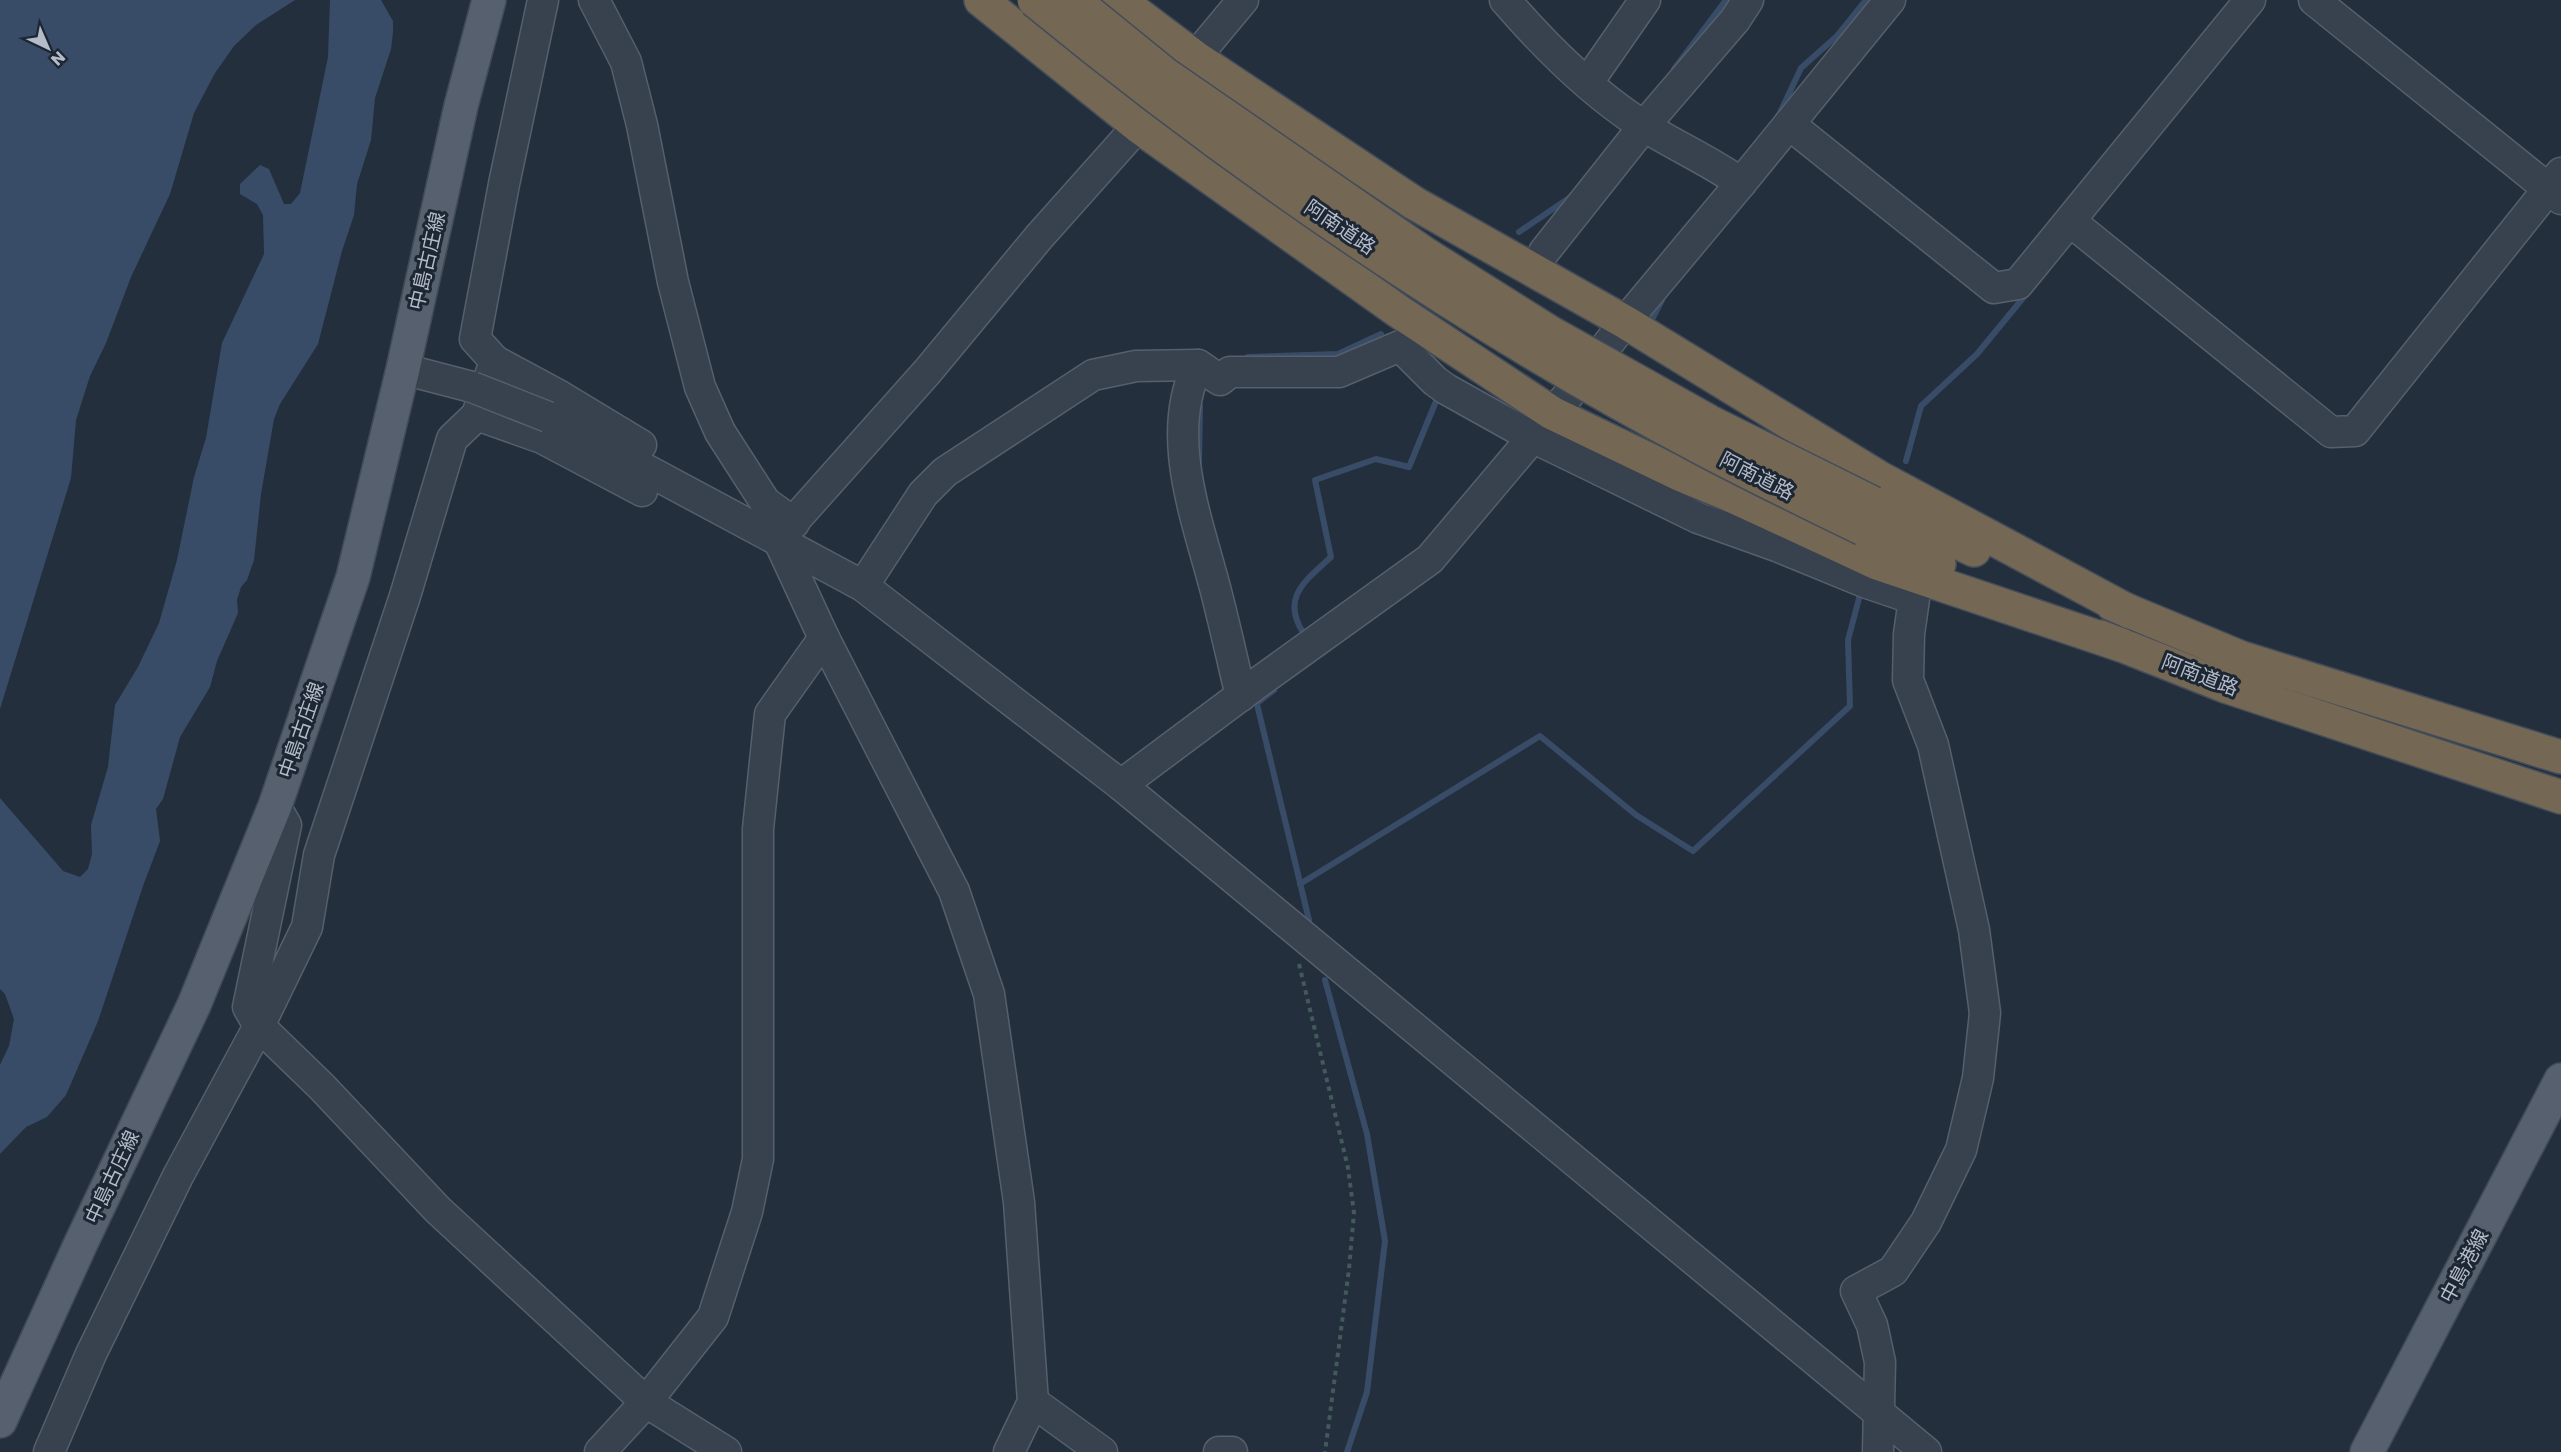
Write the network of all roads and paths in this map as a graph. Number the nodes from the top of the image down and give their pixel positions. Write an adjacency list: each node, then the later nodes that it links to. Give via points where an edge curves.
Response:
1 (489, 0): 26 (main road, 中島古庄線, via 461,106)
2 (543, 0): 25 (street, via 475,339)
3 (594, 0): 33 (street, via 626,62 673,282 700,387 720,432)
4 (981, 0): 19 (highway)
5 (1034, 0): 32 (highway, 阿南道路, bridge, via 1148,92 1311,209 1474,315 1703,449)
6 (1074, 0): 32 (highway, 阿南道路, bridge, via 1175,81 1455,273 1551,333)
7 (1119, 0): 15 (highway)
8 (1242, 0): 15 (street)
9 (1505, 0): 16 (street, via 1537,36)
10 (1644, 0): 16 (street)
11 (1748, 0): 17 (street, via 1735,20)
12 (1890, 0): 18 (street)
13 (2250, 0): 22 (street)
14 (2314, 0): 21 (street)
15 (1196, 58): 19 (street); 24 (highway, via 1414,203)
16 (1588, 82): 17 (street)
17 (1636, 121): 20 (street); 23 (street)
18 (1789, 124): 20 (street); 22 (street, via 1994,288 2018,284)
19 (1138, 126): 29 (highway, via 1388,304); 33 (street)
20 (1734, 178): 24 (street)
21 (2557, 187): 22 (street, via 2355,431 2331,432)
22 (2076, 226)
23 (1544, 252)
24 (1625, 322): 29 (street); 35 (highway, via 1880,478)
25 (495, 361): 28 (street); 31 (street, via 560,396 685,474)
26 (403, 369): 28 (street); 42 (main road, 中島古庄線, via 353,577)
27 (1206, 370): 29 (street, via 1220,380 1230,372 1242,371 1339,372 1400,346 1440,385); 34 (street, via 1136,366 1093,375 945,471 923,494); 38 (street, via 1189,384 1183,458)
28 (474, 401): 31 (street, bridge, via 548,417); 31 (street, via 651,494 670,501); 44 (street, via 452,439 405,596 319,855 307,927)
29 (1542, 425): 30 (highway); 38 (street, via 1430,560)
30 (1607, 456): 37 (highway, via 1679,474 1877,563); 48 (street, via 1698,519 1914,599 1908,680 1933,746 1974,930 1985,1013 1978,1078 1960,1150 1926,1222 1893,1271 1856,1291 1872,1325 1880,1362)
31 (685, 491): 33 (street)
32 (1868, 516): 35 (highway, 阿南道路, via 1956,542); 37 (highway, 阿南道路)
33 (786, 531): 34 (street); 36 (street)
34 (863, 586): 40 (street)
35 (2130, 612): 39 (highway, 阿南道路, via 2242,658)
36 (824, 638): 46 (street, via 770,714 758,829 758,1159 747,1212 713,1317); 47 (street, via 954,891 988,994 1019,1202)
37 (2121, 645): 41 (highway, 阿南道路, via 2225,686)
38 (1248, 690): 40 (street)
39 (2561, 757)
40 (1121, 785): 43 (street)
41 (2561, 797)
42 (275, 806): 44 (street, via 286,825 248,1006); 49 (main road, 中島古庄線, via 194,1005)
43 (1300, 934): 48 (street); 57 (path, via 1297,956 1348,1168 1354,1213)
44 (259, 1026): 46 (street, via 438,1210); 50 (street, via 178,1176 91,1354)
45 (2561, 1080): 60 (main road, 中島港線)
46 (646, 1402): 51 (street); 52 (street)
47 (1033, 1402): 53 (street); 54 (street)
48 (1877, 1410): 58 (street); 59 (street)
49 (0, 1421)
50 (49, 1452)
51 (600, 1452)
52 (726, 1452)
53 (1009, 1452)
54 (1102, 1452)
55 (1219, 1452): 56 (street)
56 (1232, 1452)
57 (1325, 1452)
58 (1878, 1452)
59 (1926, 1452)
60 (2367, 1452)

